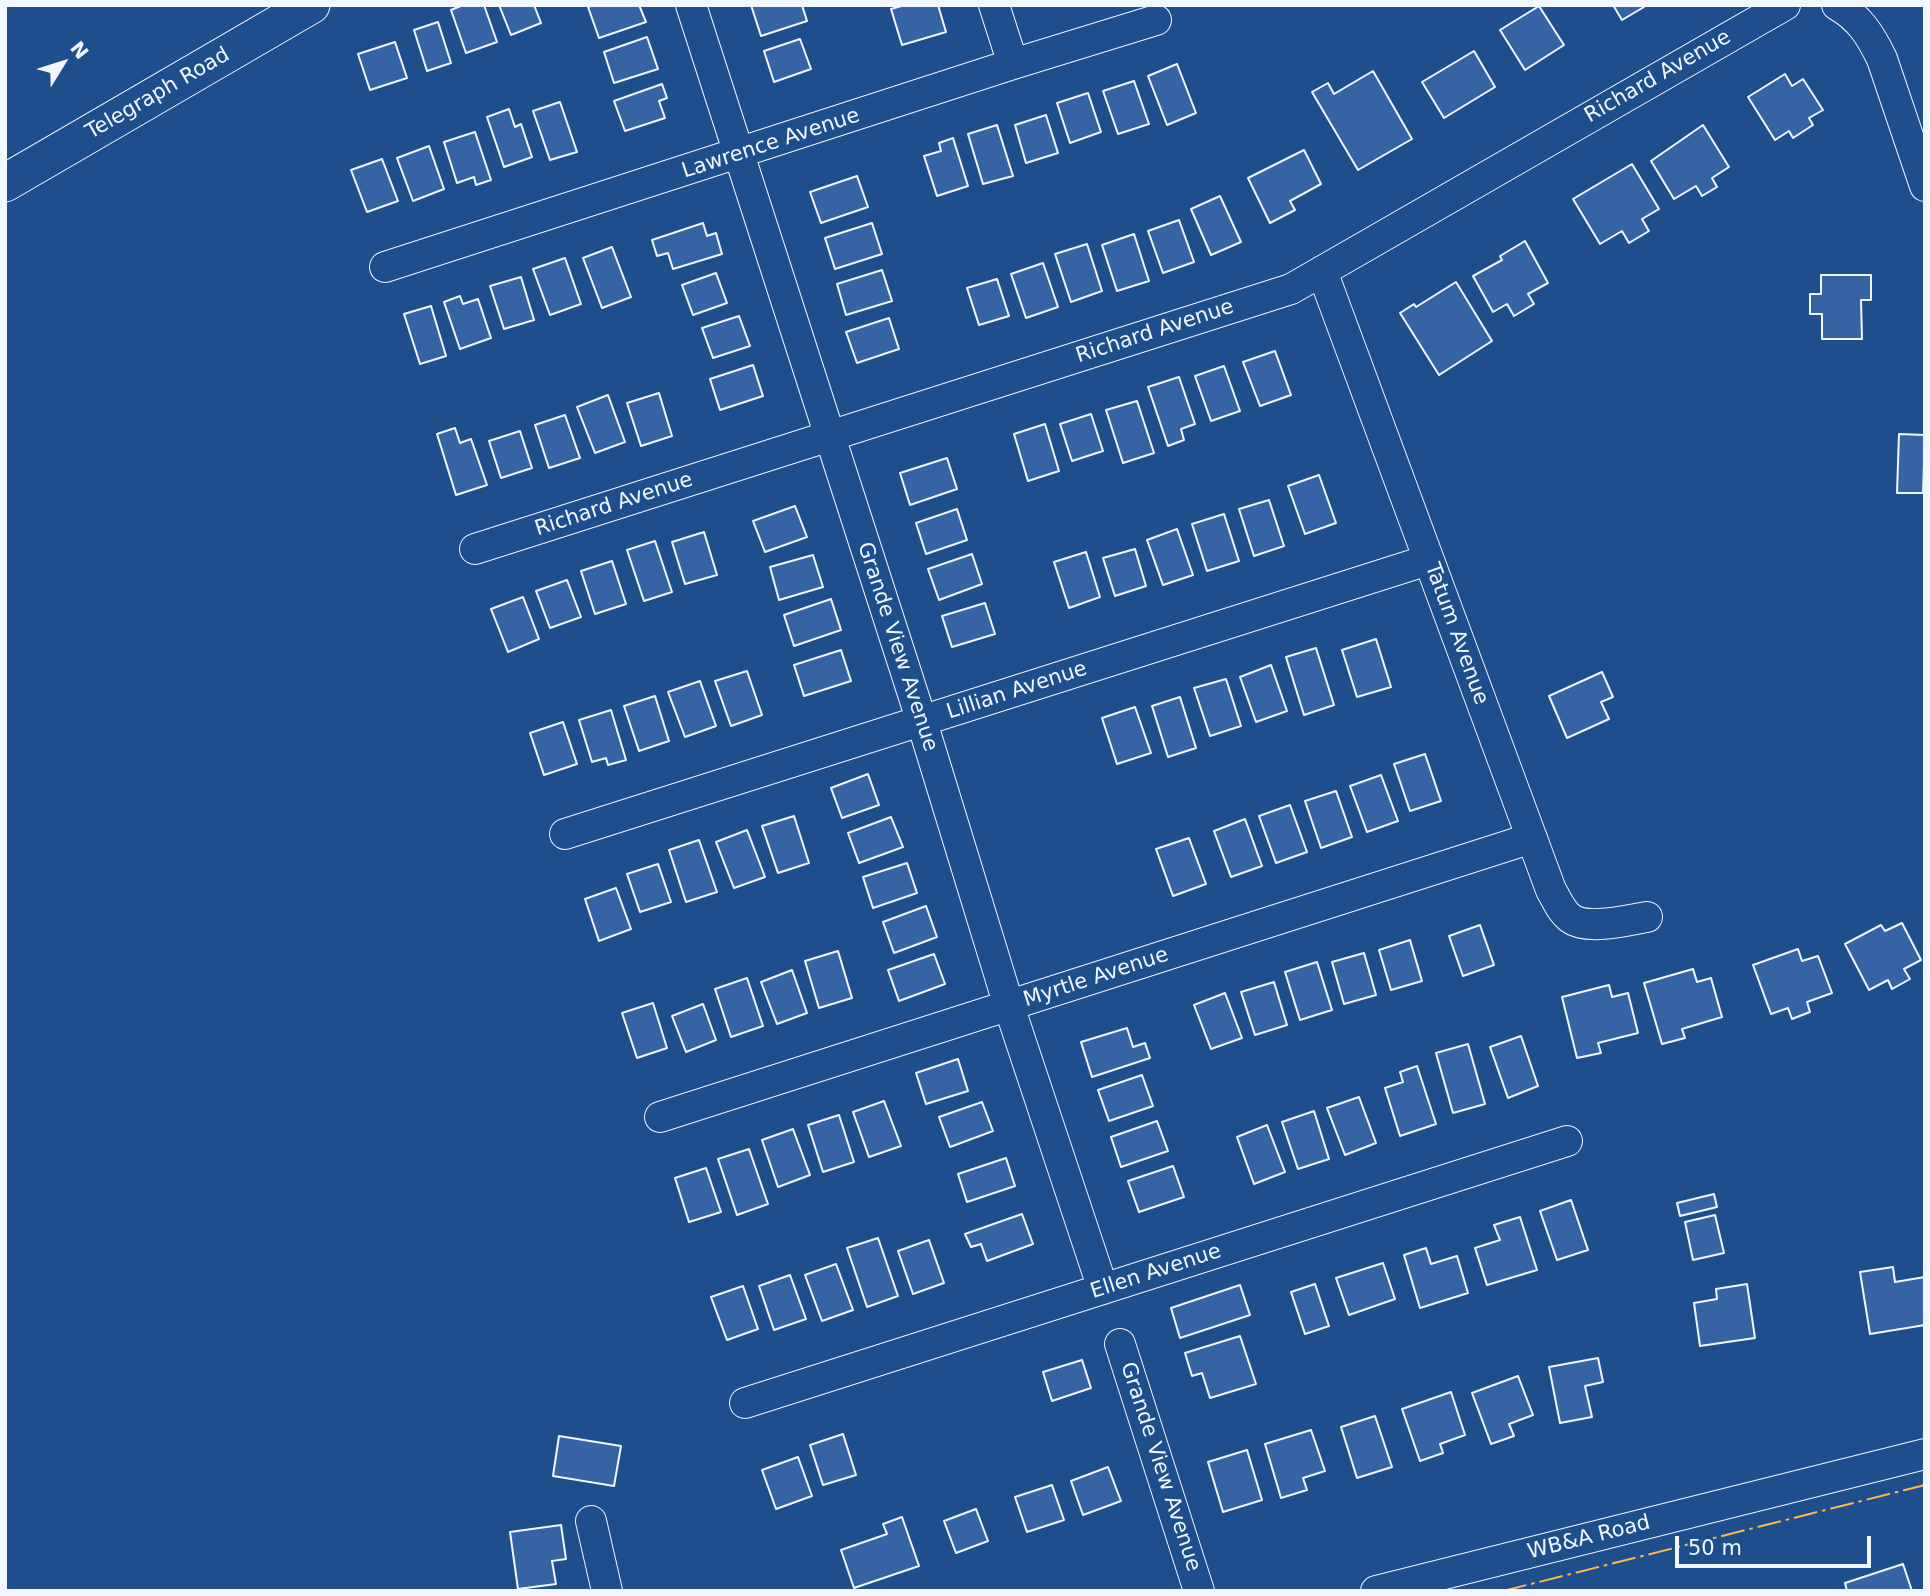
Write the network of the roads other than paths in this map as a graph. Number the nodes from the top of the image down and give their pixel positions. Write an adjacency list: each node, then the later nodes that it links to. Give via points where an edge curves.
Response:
1 (311, 5): 9 (main road, Telegraph Road)
2 (691, 5): 8 (street, Grande View Avenue)
3 (994, 5): 7 (street)
4 (1785, 5): 12 (street, Richard Avenue)
5 (1837, 5): 10 (street, via 1863,25 1874,41)
6 (1156, 20): 7 (street, Lawrence Avenue)
7 (1013, 64): 8 (street, Lawrence Avenue)
8 (739, 154): 11 (street, Lawrence Avenue); 13 (street, Grande View Avenue)
9 (5, 183)
10 (1925, 186)
11 (385, 267)
12 (1322, 271): 13 (street, Richard Avenue, via 1290,289); 15 (street, Tatum Avenue)
13 (830, 436): 14 (street, Richard Avenue); 16 (street, Grande View Avenue)
14 (475, 549)
15 (1428, 559): 16 (street, Lillian Avenue); 18 (street, Tatum Avenue)
16 (922, 722): 17 (street, Lillian Avenue); 20 (street, Grande View Avenue)
17 (565, 834)
18 (1532, 838): 19 (street, Tatum Avenue, via 1551,890 1568,917 1591,924); 20 (street, Myrtle Avenue)
19 (1647, 917)
20 (1009, 1006): 21 (street, Myrtle Avenue); 23 (street, Grande View Avenue)
21 (660, 1117)
22 (1567, 1141): 23 (street, Ellen Avenue)
23 (1103, 1289): 25 (street, Ellen Avenue)
24 (1120, 1344): 29 (street, Grande View Avenue)
25 (746, 1403)
26 (1925, 1454): 30 (street, WB&A Road)
27 (592, 1521): 28 (street)
28 (607, 1591)
29 (1199, 1591)
30 (1376, 1591)

